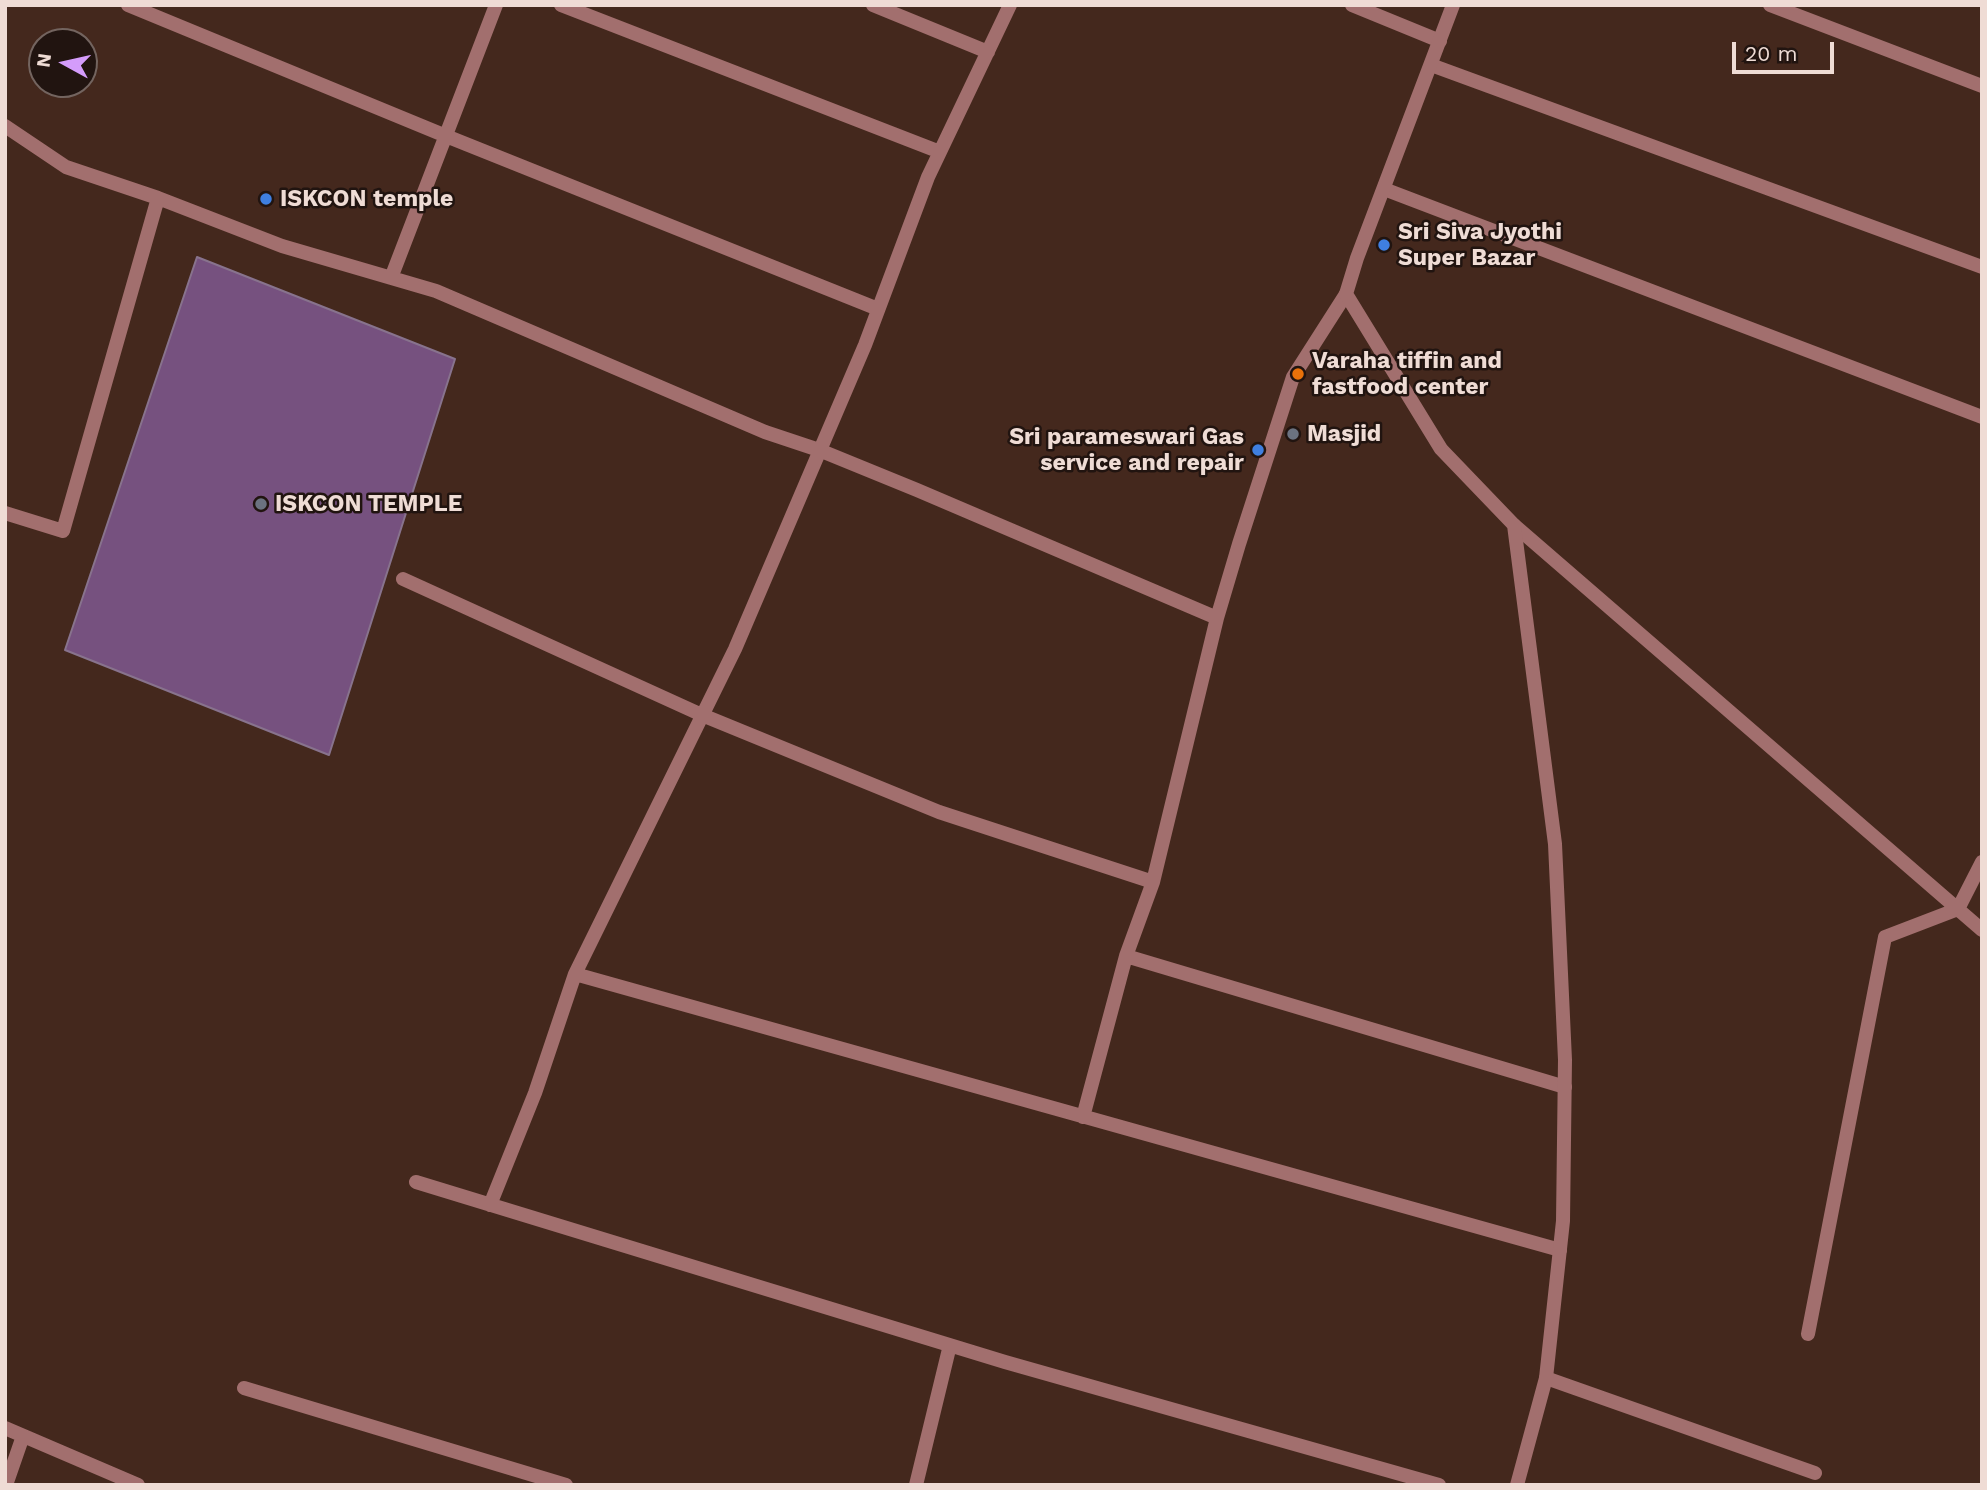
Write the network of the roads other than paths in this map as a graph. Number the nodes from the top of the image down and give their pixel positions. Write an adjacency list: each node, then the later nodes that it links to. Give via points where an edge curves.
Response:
1 (128, 5): 14 (street)
2 (496, 5): 14 (street)
3 (561, 5): 15 (street)
4 (873, 5): 10 (street)
5 (1010, 5): 10 (street)
6 (1352, 5): 9 (street)
7 (1453, 5): 9 (street)
8 (1770, 5): 12 (street)
9 (1440, 41): 11 (street)
10 (988, 52): 15 (street)
11 (1431, 65): 16 (street); 18 (street)
12 (1982, 86)
13 (5, 126): 17 (street, via 66,167)
14 (446, 136): 19 (street); 21 (street)
15 (940, 152): 21 (street)
16 (1384, 189): 20 (street); 22 (street)
17 (158, 198): 19 (street, via 282,246); 24 (street, via 63,531)
18 (1982, 267)
19 (391, 278): 23 (street, via 436,292 765,432)
20 (1346, 294): 25 (street, via 1441,449); 27 (street, via 1293,377)
21 (878, 309): 23 (street)
22 (1982, 417)
23 (819, 450): 27 (street); 28 (street)
24 (5, 513)
25 (1514, 525): 31 (street); 35 (street, via 1555,844)
26 (403, 579): 28 (street)
27 (1217, 618): 30 (street)
28 (702, 715): 30 (street, via 939,813); 34 (street)
29 (1982, 862): 31 (street)
30 (1153, 882): 33 (street)
31 (1958, 909): 32 (street); 40 (street, via 1885,937)
32 (1982, 930)
33 (1126, 956): 35 (street); 36 (street)
34 (575, 974): 36 (street); 38 (street, via 536,1093)
35 (1565, 1087): 39 (street)
36 (1083, 1117): 39 (street)
37 (416, 1182): 38 (street)
38 (490, 1205): 41 (street)
39 (1560, 1250): 42 (street)
40 (1808, 1334)
41 (950, 1345): 51 (street); 52 (street)
42 (1546, 1378): 46 (street); 53 (street)
43 (244, 1388): 47 (street)
44 (5, 1428): 45 (street)
45 (23, 1436): 48 (street); 49 (street)
46 (1815, 1473)
47 (520, 1478): 50 (street)
48 (6, 1485)
49 (138, 1485)
50 (566, 1485)
51 (916, 1485)
52 (1439, 1485)
53 (1517, 1485)

